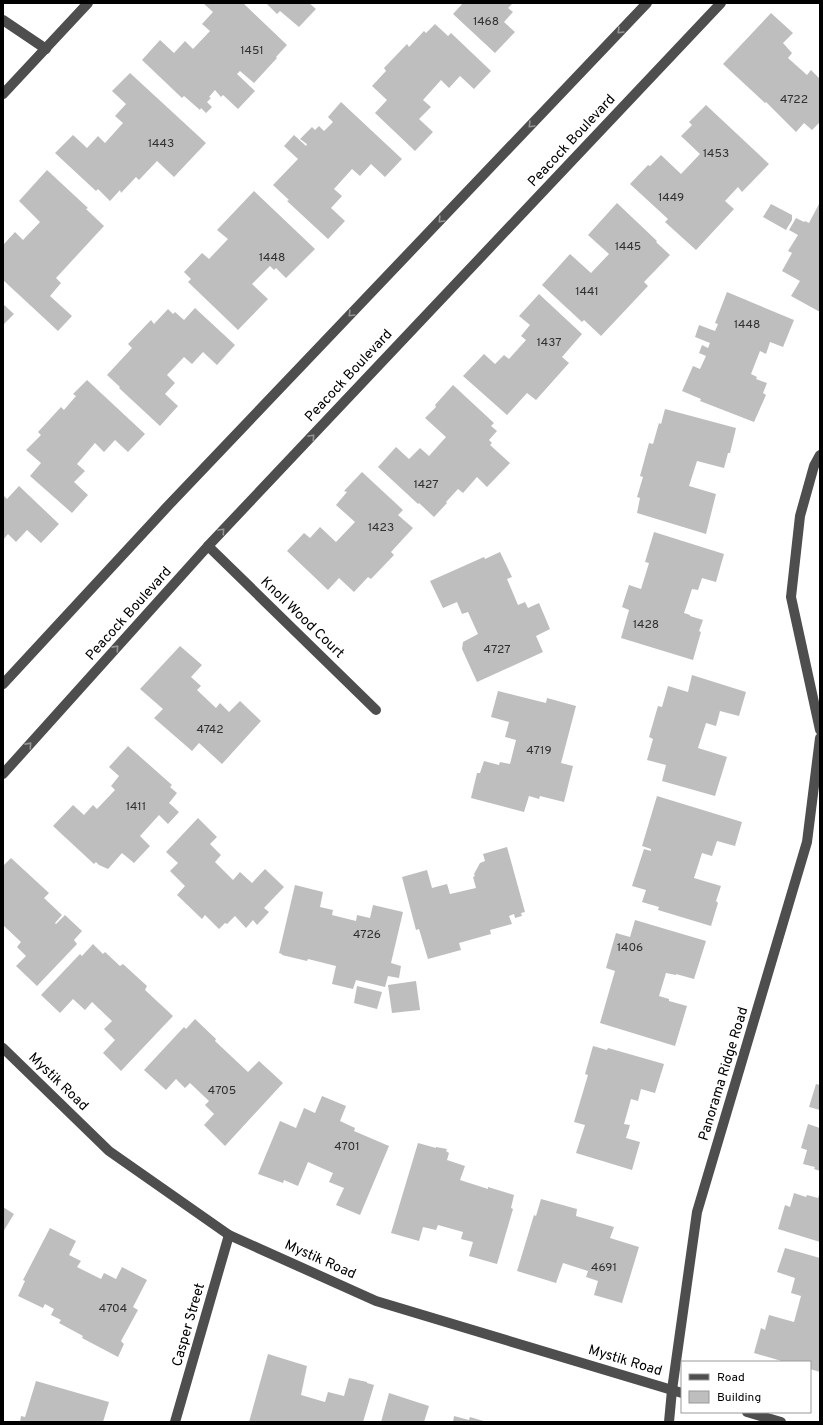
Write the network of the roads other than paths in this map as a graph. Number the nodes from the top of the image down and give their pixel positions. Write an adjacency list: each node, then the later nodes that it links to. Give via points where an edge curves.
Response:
1 (88, 3): 5 (street)
2 (647, 3): 9 (street, one-way to 9, via 172,502)
3 (721, 3): 8 (street, Peacock Boulevard, one-way to 3)
4 (3, 20): 5 (street)
5 (46, 49): 6 (street)
6 (3, 94)
7 (820, 455): 11 (street, via 814,466 800,516 791,597)
8 (208, 546): 10 (street, Knoll Wood Court); 13 (street, Peacock Boulevard, one-way to 8)
9 (3, 684)
10 (376, 710)
11 (820, 730)
12 (820, 738): 16 (street, Panorama Ridge Road, via 807,842 697,1212)
13 (3, 774)
14 (3, 1048): 15 (street, Mystik Road, via 109,1151)
15 (229, 1235): 16 (street, Mystik Road, via 376,1301); 18 (street, Casper Street)
16 (677, 1391): 19 (street, Panorama Ridge Road)
17 (750, 1413): 20 (street)
18 (175, 1422)
19 (669, 1422)
20 (781, 1422)

